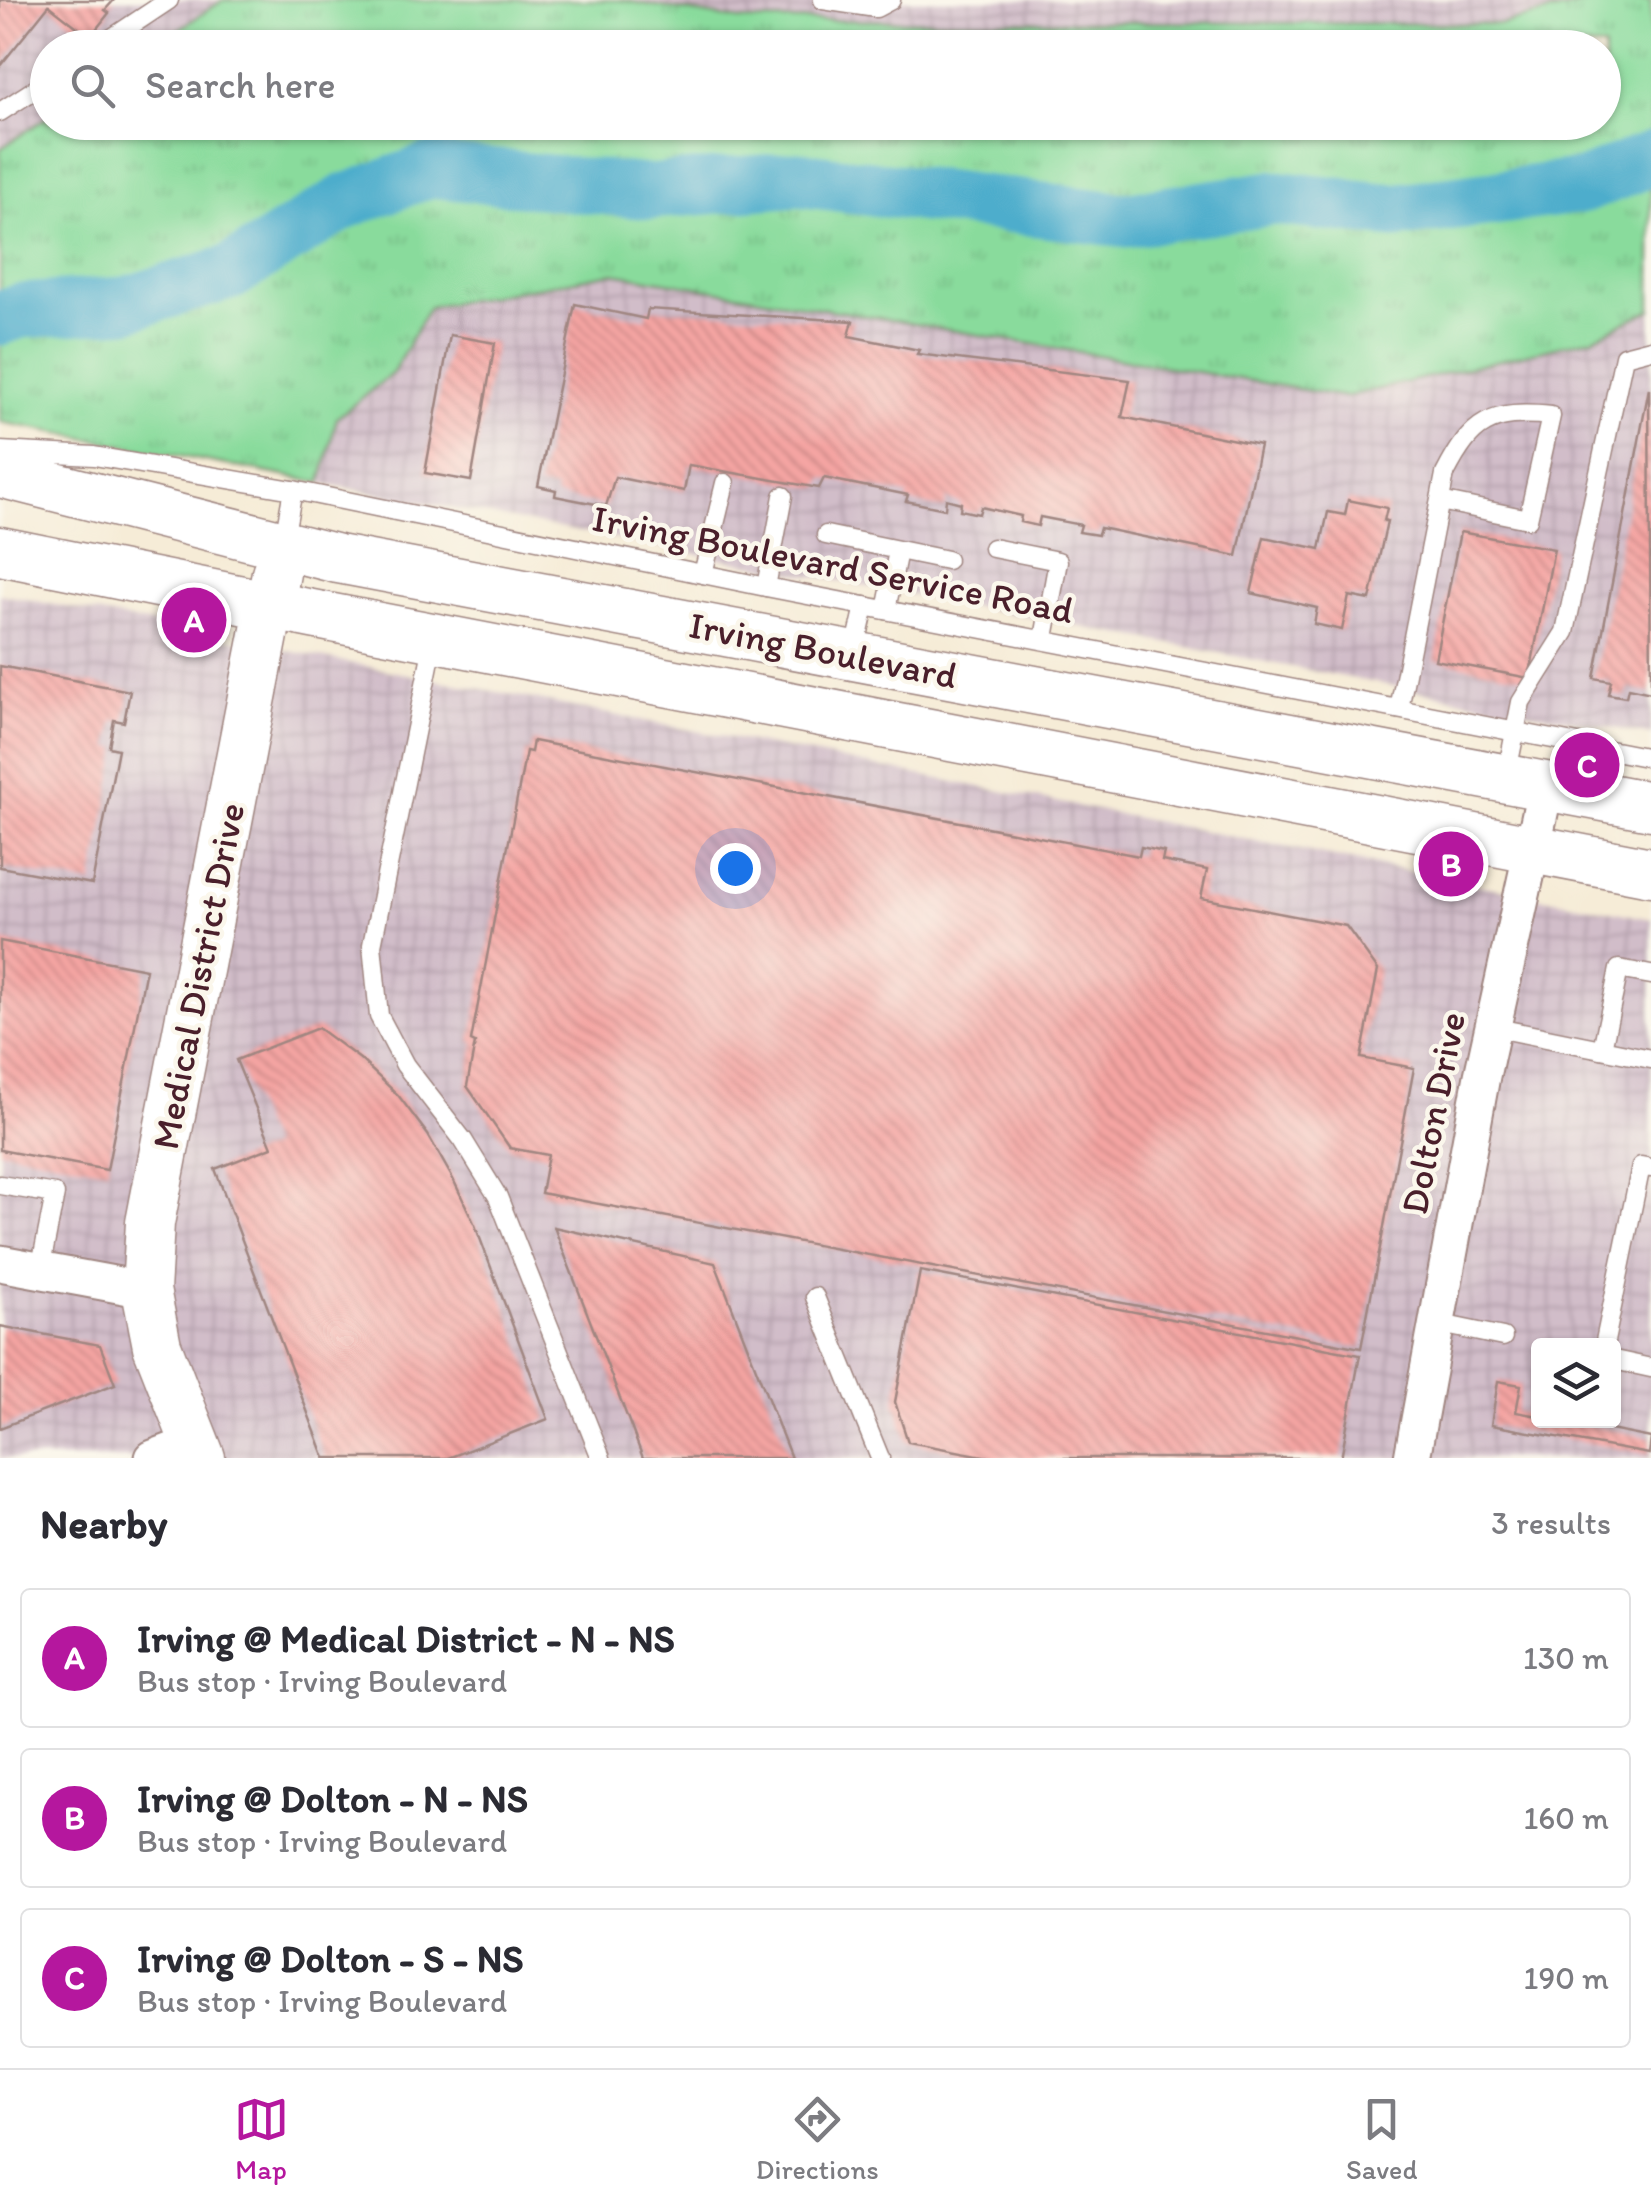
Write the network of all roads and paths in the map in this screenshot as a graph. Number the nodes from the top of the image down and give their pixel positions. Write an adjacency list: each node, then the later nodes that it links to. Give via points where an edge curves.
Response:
1 (169, 0): 4 (lane)
2 (823, 0): 3 (lane, via 876,8)
3 (891, 0)
4 (124, 30)
5 (30, 92): 6 (lane)
6 (0, 112)
7 (1651, 349): 29 (lane, via 1624,356 1565,632 1521,702)
8 (0, 451): 11 (lane, Irving Boulevard Service Road, via 94,456)
9 (0, 474): 15 (main road, Irving Boulevard)
10 (725, 482): 20 (lane)
11 (293, 490): 15 (lane, Medical District Drive); 20 (lane, Irving Boulevard Service Road)
12 (783, 496): 21 (lane)
13 (1440, 501): 13 (lane, via 1462,441 1490,419 1551,416 1528,519); 28 (lane)
14 (826, 535): 18 (lane)
15 (282, 546): 22 (main road, Medical District Drive); 27 (main road, Irving Boulevard)
16 (993, 548): 26 (lane, via 1058,561)
17 (0, 551): 22 (main road, Irving Boulevard)
18 (898, 551): 19 (lane); 24 (lane)
19 (947, 560)
20 (704, 574): 21 (lane, Irving Boulevard Service Road)
21 (766, 587): 23 (lane, Irving Boulevard Service Road)
22 (269, 605): 25 (main road, Irving Boulevard); 43 (main road, Medical District Drive, via 150,1223)
23 (865, 606): 24 (lane, Irving Boulevard Service Road); 27 (lane)
24 (886, 610): 26 (lane, Irving Boulevard Service Road)
25 (434, 637): 33 (main road, Irving Boulevard); 51 (lane, via 372,945 379,1016 405,1065 498,1197)
26 (1044, 638): 28 (lane, Irving Boulevard Service Road)
27 (854, 656): 31 (main road, Irving Boulevard)
28 (1399, 709): 29 (lane, Irving Boulevard Service Road)
29 (1516, 731): 30 (lane, Irving Boulevard Service Road); 31 (lane)
30 (1651, 758)
31 (1526, 782): 32 (main road, Irving Boulevard); 33 (street, Dolton Drive)
32 (1651, 806)
33 (1531, 850): 34 (main road, Irving Boulevard); 36 (street, Dolton Drive)
34 (1651, 872)
35 (1651, 975): 37 (lane, via 1619,968)
36 (1492, 1028): 37 (lane); 45 (street, Dolton Drive)
37 (1602, 1049): 38 (lane)
38 (1651, 1059)
39 (1651, 1168): 47 (lane, via 1641,1166)
40 (0, 1185): 42 (lane, via 55,1194)
41 (0, 1263): 42 (street)
42 (40, 1270): 43 (street)
43 (146, 1290): 50 (main road, Medical District Drive)
44 (815, 1297): 52 (lane)
45 (1436, 1323): 46 (lane); 53 (street, Dolton Drive)
46 (1503, 1336)
47 (1606, 1338)
48 (1621, 1362): 49 (lane)
49 (1651, 1368)
50 (183, 1453)
51 (600, 1458)
52 (880, 1458)
53 (1412, 1458)

